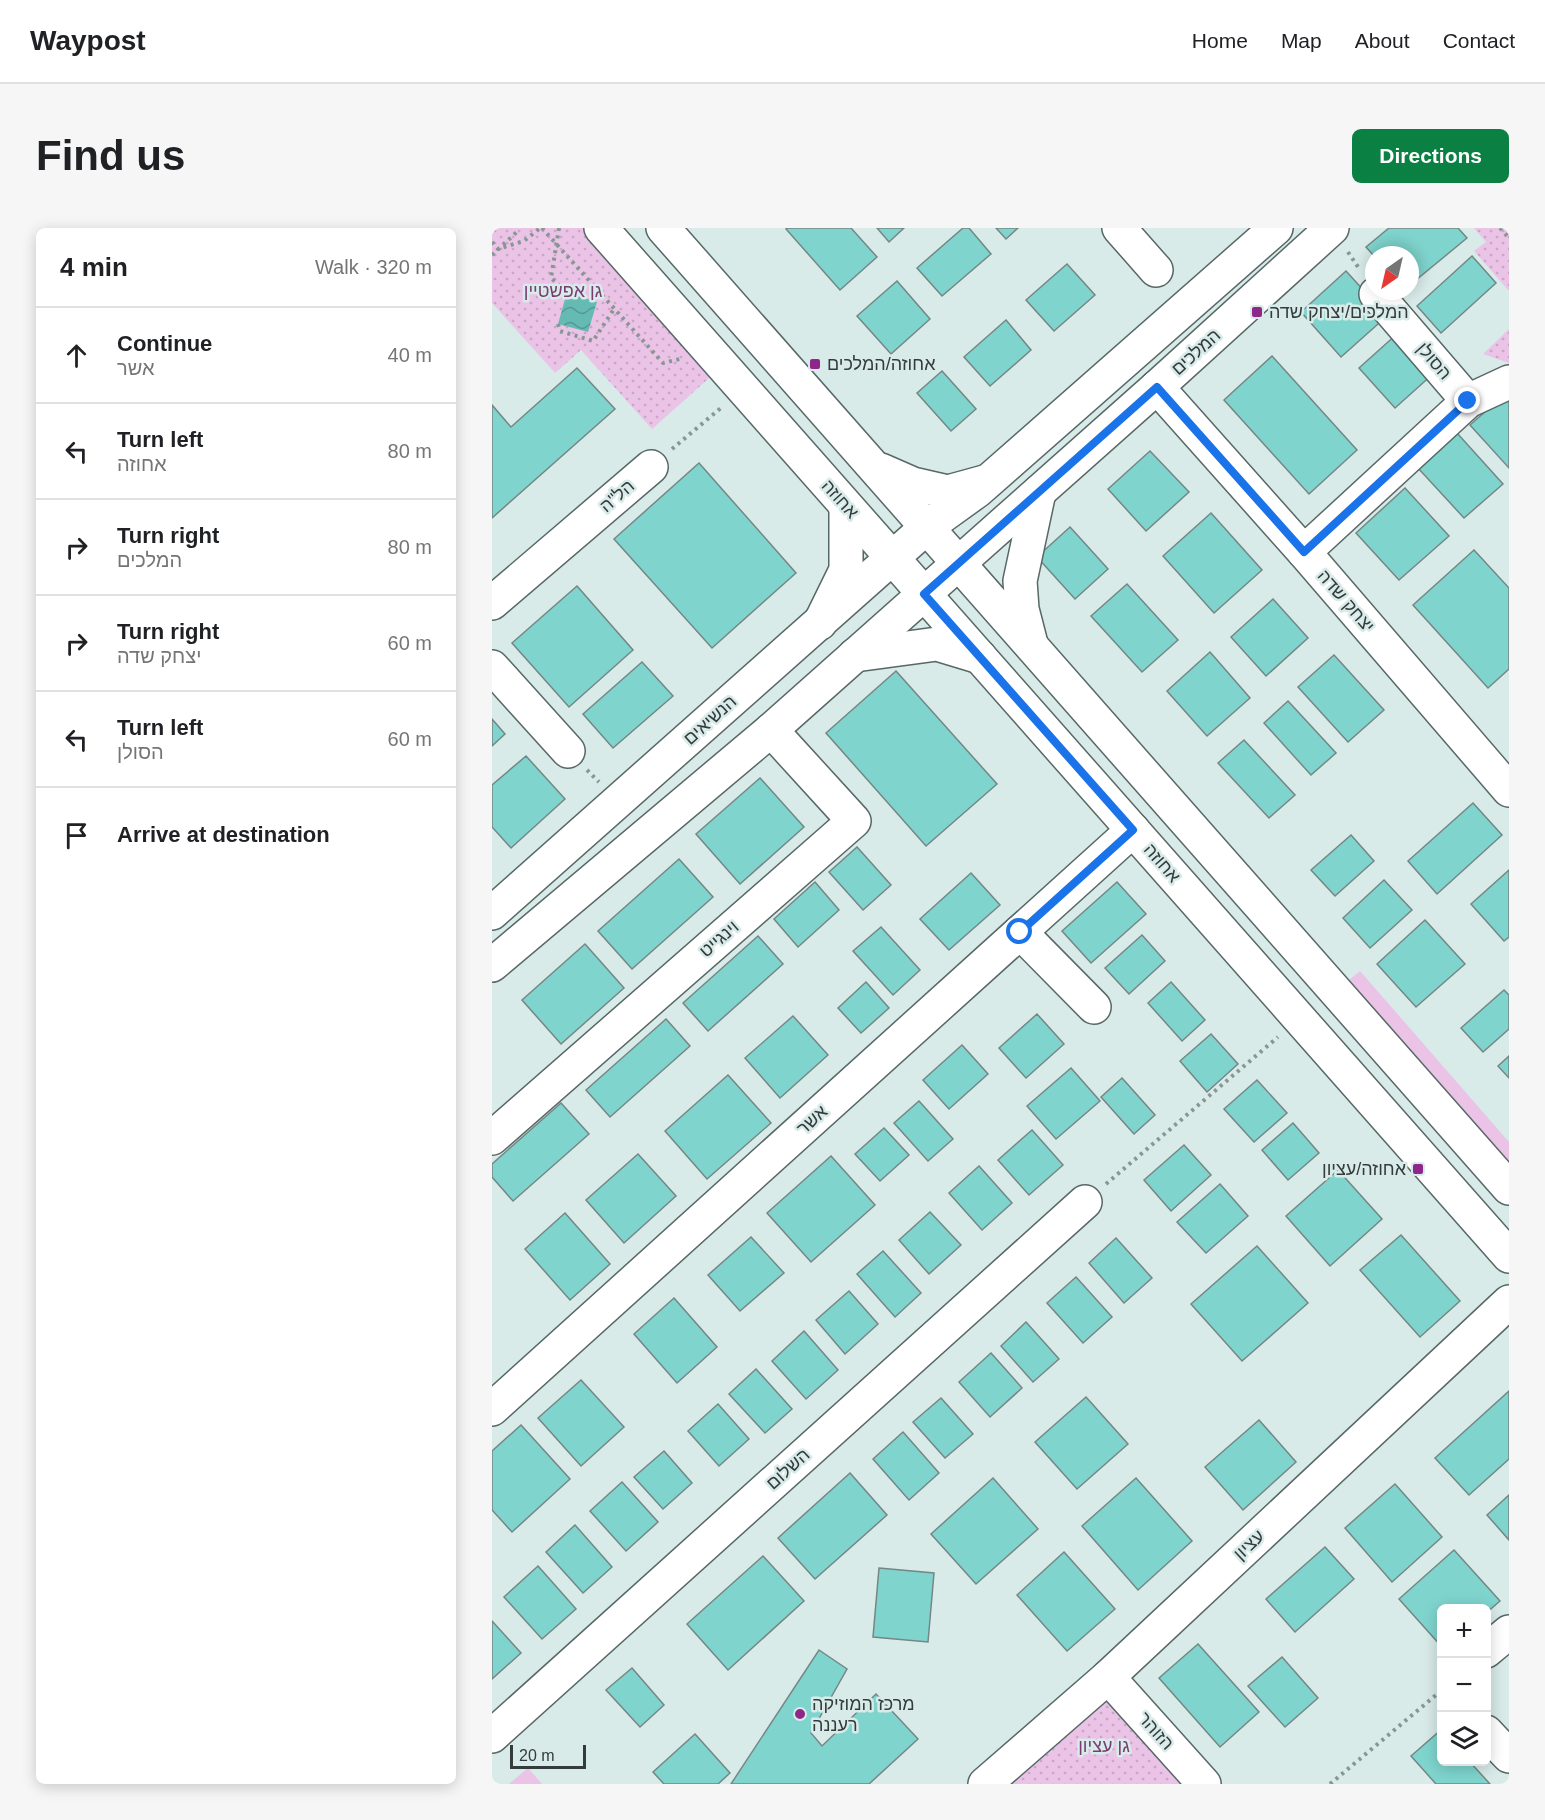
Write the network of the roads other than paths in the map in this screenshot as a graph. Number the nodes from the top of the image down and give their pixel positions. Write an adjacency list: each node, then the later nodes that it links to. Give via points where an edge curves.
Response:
1 (601, 228): 15 (street, אחוזה)
2 (663, 228): 12 (street)
3 (1119, 228): 6 (street)
4 (1276, 228): 13 (street)
5 (1332, 228): 9 (street, המלכים)
6 (1156, 270)
7 (1383, 300): 10 (street, הסולן)
8 (1509, 382): 10 (street)
9 (1157, 387): 14 (street, המלכים); 17 (street, יצחק שדה)
10 (1468, 401): 17 (street)
11 (651, 467): 21 (street, הל"ה)
12 (874, 467): 13 (street, via 913,484 948,492); 16 (street)
13 (988, 481): 16 (street)
14 (1040, 492): 19 (street, המלכים); 23 (street, via 1020,581)
15 (846, 506): 18 (street, אחוזה); 22 (street, via 846,570)
16 (927, 528): 18 (street, הנשיאים); 19 (street)
17 (1304, 552): 29 (street, יצחק שדה)
18 (892, 558): 20 (street, אחוזה); 22 (street, הנשיאים)
19 (959, 564): 20 (street, המלכים); 23 (street)
20 (924, 594): 24 (street); 25 (street, אחוזה)
21 (492, 603)
22 (820, 622): 31 (street, הנשיאים)
23 (1031, 646): 36 (street)
24 (855, 655): 25 (street, via 937,644); 27 (street)
25 (980, 657): 30 (street, אחוזה)
26 (492, 667): 28 (street)
27 (771, 730): 33 (street); 35 (street, וינגייט, via 854,821)
28 (567, 751)
29 (1509, 790)
30 (1133, 830): 32 (street, אשר); 38 (street, אחוזה)
31 (492, 913)
32 (1020, 932): 34 (street); 40 (street, אשר)
33 (492, 965)
34 (1094, 1007)
35 (492, 1138)
36 (1509, 1188)
37 (1085, 1202): 44 (street, השלום)
38 (1509, 1256)
39 (1509, 1302): 43 (street, עציון)
40 (492, 1409)
41 (1509, 1632): 42 (street)
42 (1491, 1647)
43 (1108, 1677): 47 (street, עציון); 48 (street, הזוהר)
44 (492, 1736)
45 (1491, 1737): 46 (street)
46 (1509, 1756)
47 (985, 1784)
48 (1204, 1784)

